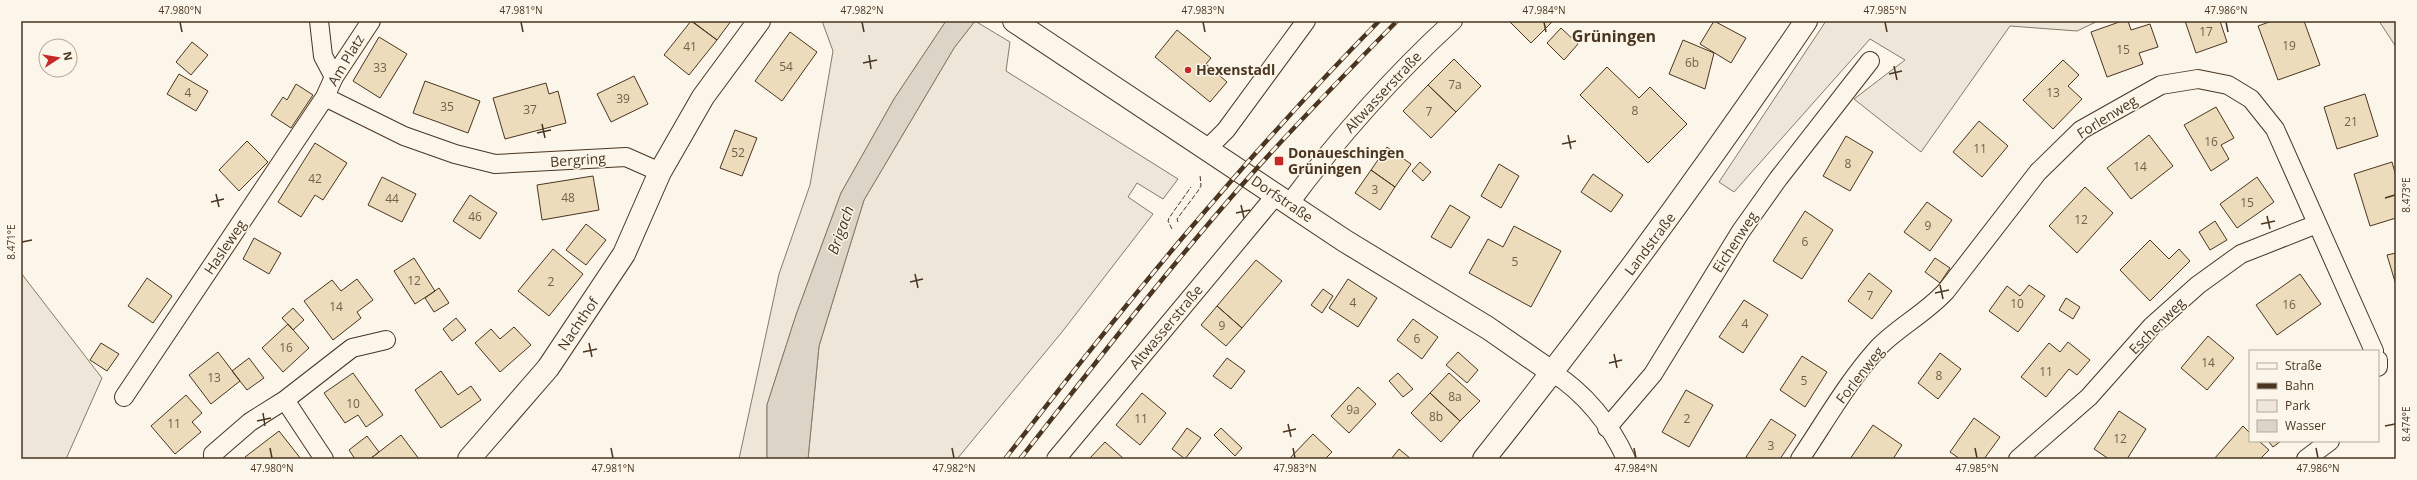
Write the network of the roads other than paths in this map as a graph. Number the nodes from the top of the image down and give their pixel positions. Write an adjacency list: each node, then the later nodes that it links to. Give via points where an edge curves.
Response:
1 (318, 21): 9 (street, via 323,56)
2 (759, 21): 12 (street, via 703,97)
3 (1306, 21): 11 (street, via 1226,130)
4 (1453, 21): 13 (street, Altwasserstraße, via 1422,50)
5 (1806, 21): 17 (street, Landstraße, via 1676,209)
6 (372, 22): 9 (street, Am Platz)
7 (1021, 26): 11 (street, Dorfstraße)
8 (1870, 61): 20 (street, Eichenweg, via 1778,179 1741,231 1653,374)
9 (334, 77): 10 (street, Am Platz)
10 (325, 97): 12 (street, Bergring, via 404,136 455,154 495,164 626,157); 18 (street, Hasleweg)
11 (1207, 149): 13 (street, Dorfstraße)
12 (660, 172): 24 (street, Nachthof, via 616,267 548,368)
13 (1283, 200): 17 (street, Dorfstraße, via 1488,328); 25 (street, Altwasserstraße)
14 (2317, 224): 16 (street, Forlenweg); 28 (street, Forlenweg, via 2275,129 2251,99 2228,85 2198,79 2162,85 2081,130 2039,170 1946,291 1932,306 1879,347); 29 (street, Eschenweg, via 2242,254 2198,285 2152,326 2088,398)
15 (386, 340): 19 (street, via 352,348)
16 (2373, 350)
17 (1553, 373): 20 (street, via 1572,385); 26 (street, Landstraße)
18 (124, 397)
19 (285, 400): 22 (street, via 250,422 213,454); 23 (street)
20 (1607, 428): 27 (street)
21 (2329, 442): 30 (street)
22 (213, 459)
23 (324, 459)
24 (469, 459)
25 (1056, 459)
26 (1484, 459)
27 (1626, 459)
28 (1800, 459)
29 (2018, 459)
30 (2306, 459)

